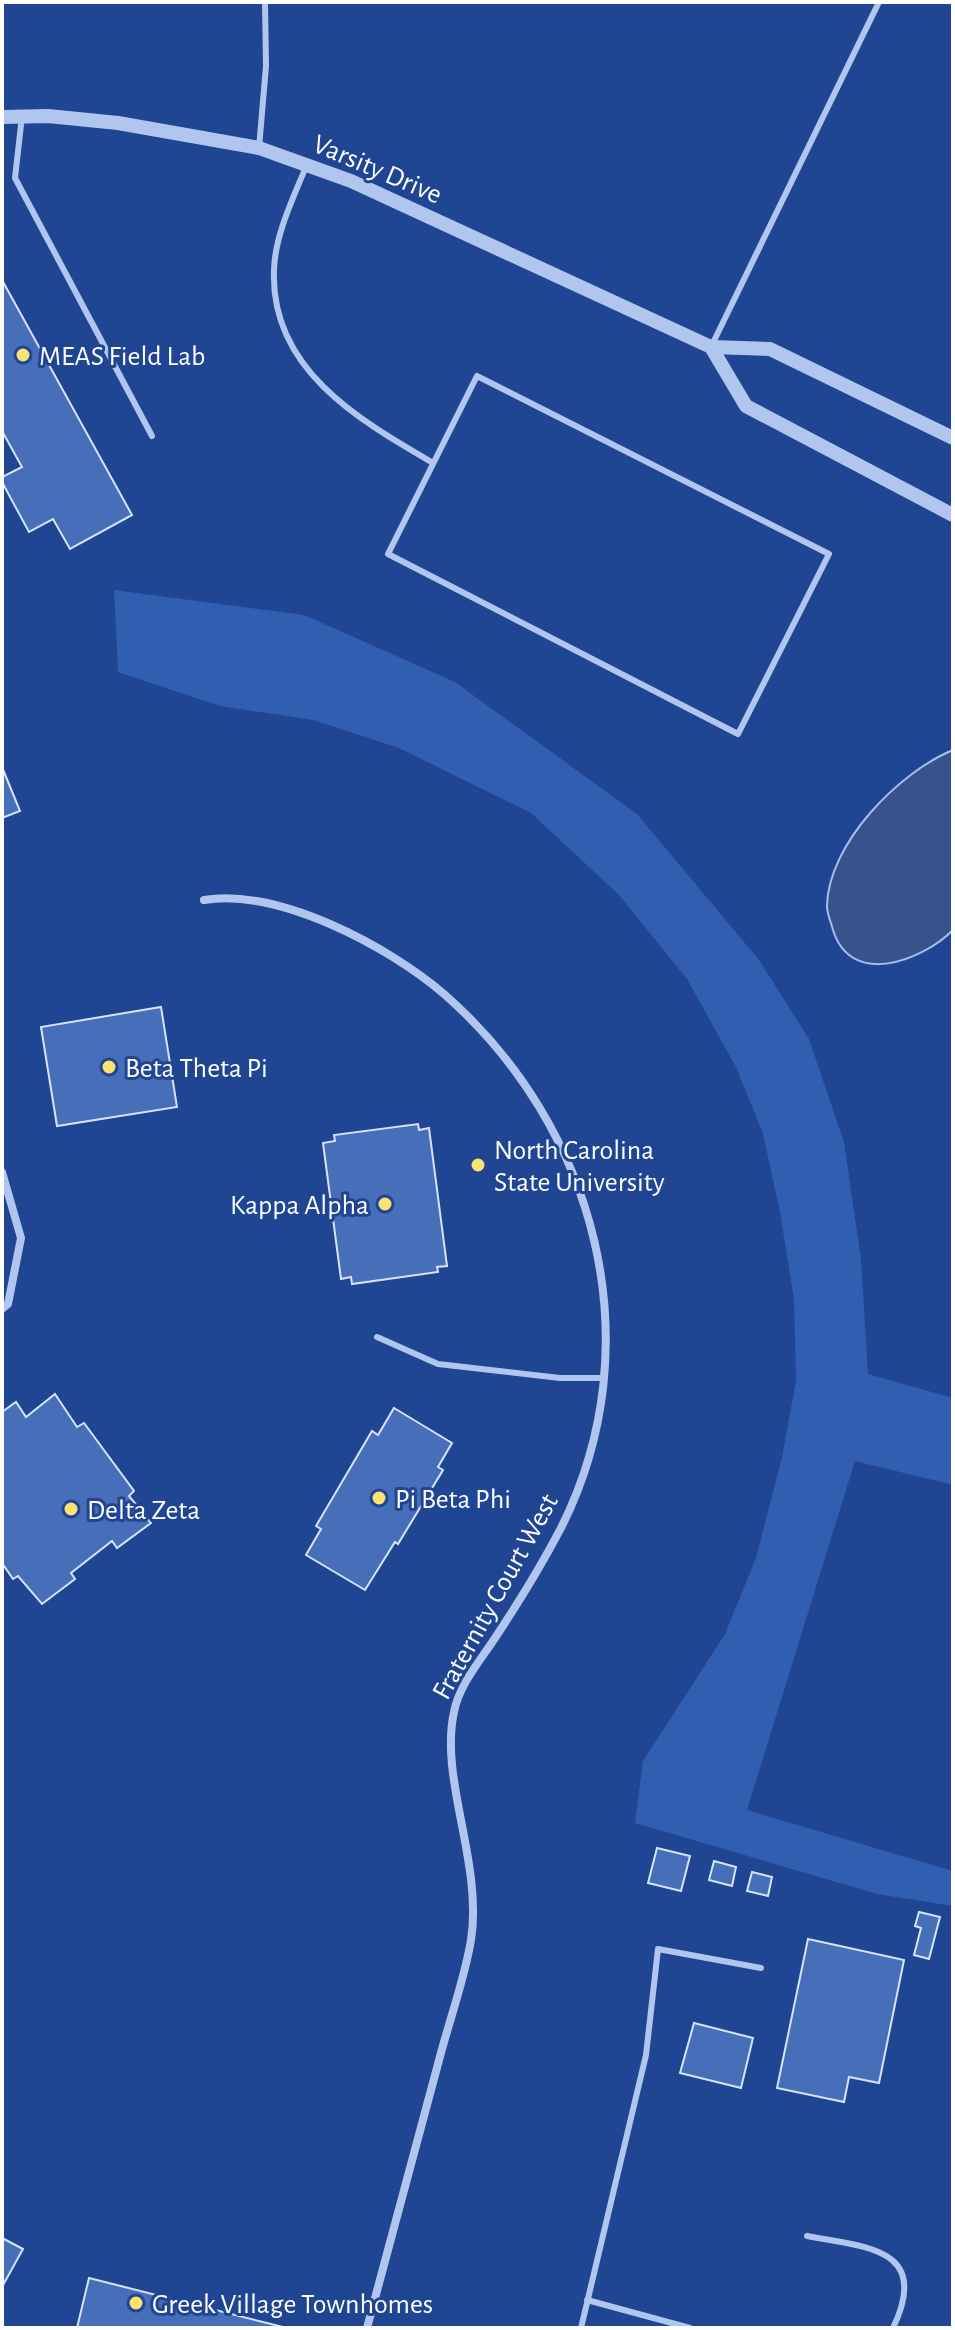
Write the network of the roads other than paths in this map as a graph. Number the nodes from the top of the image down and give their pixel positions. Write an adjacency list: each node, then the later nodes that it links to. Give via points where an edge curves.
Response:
1 (265, 2): 5 (lane)
2 (879, 2): 7 (lane)
3 (22, 116): 4 (street, Varsity Drive); 5 (street, Varsity Drive, via 118,123); 8 (lane, via 15,178)
4 (2, 117)
5 (259, 148): 6 (street, Varsity Drive)
6 (307, 164): 7 (street, Varsity Drive); 10 (lane, via 285,218 274,268 284,328 300,362 325,390 365,423)
7 (711, 347): 9 (street, Varsity Drive, via 770,349); 11 (street, via 746,406)
8 (152, 436)
9 (953, 438)
10 (433, 463): 10 (lane, via 388,554 738,734 829,554 477,376)
11 (953, 515)
12 (204, 900): 16 (street, Fraternity Court West, via 227,897 267,904 359,938 437,989 474,1020 510,1062 571,1163 589,1217 602,1289)
13 (2, 1172): 14 (street, via 21,1238 8,1304)
14 (2, 1309)
15 (377, 1337): 16 (lane, via 438,1364)
16 (604, 1378): 20 (street, Fraternity Court West, via 583,1474 563,1524 456,1701 452,1747 472,1871 470,1942)
17 (761, 1968): 19 (lane, via 658,1949 646,2055)
18 (807, 2236): 23 (lane, via 883,2251 898,2263 904,2282)
19 (587, 2300): 21 (lane); 22 (lane)
20 (367, 2328)
21 (581, 2328)
22 (690, 2328)
23 (893, 2328)

